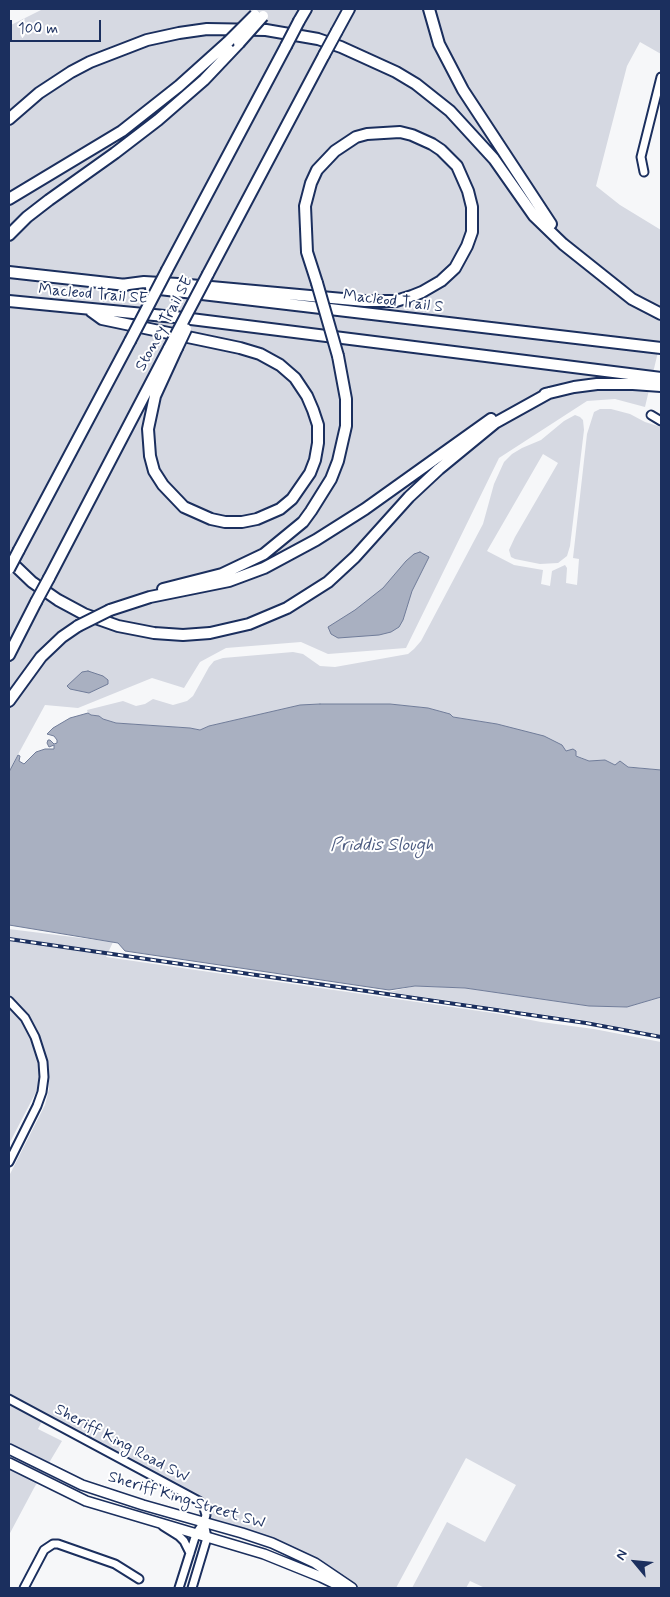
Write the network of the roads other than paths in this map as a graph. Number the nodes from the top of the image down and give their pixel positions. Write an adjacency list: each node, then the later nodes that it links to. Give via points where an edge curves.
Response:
1 (306, 9): 24 (highway, Stoney Trail SE, bridge)
2 (349, 9): 16 (highway, Stoney Trail SE, bridge, via 200,288)
3 (430, 9): 10 (highway, via 439,44 463,90 545,217)
4 (262, 12): 8 (highway, bridge, via 179,86 122,131); 9 (highway, bridge, via 239,43 204,80 158,120 49,200)
5 (661, 77): 7 (street, via 641,157)
6 (9, 119): 10 (highway, via 39,93 71,72 147,40 207,29 232,29 266,30 318,40 356,52 396,72 445,106 485,148 534,216)
7 (644, 172)
8 (9, 199)
9 (9, 235)
10 (579, 258): 15 (highway, via 632,300)
11 (9, 272): 12 (highway, Macleod Trail SE)
12 (121, 285): 17 (highway, Macleod Trail S); 25 (highway, bridge, via 144,282 178,284 365,301 396,301 422,292 455,268 472,232 472,207 457,166 432,144 400,132 356,137 335,151 318,170 311,182 305,206 307,252 317,283 338,356 346,399 346,426 331,479 303,522 264,554 222,574 149,592)
13 (9, 302): 14 (highway, Macleod Trail SE)
14 (90, 310): 16 (highway, via 102,319 260,354 295,378 313,410 318,425 318,443 310,474 280,508 257,519 218,521 184,507 163,485 154,471 148,429 155,396); 18 (highway, Macleod Trail SE)
15 (661, 314)
16 (173, 348): 26 (highway, Stoney Trail SE, bridge)
17 (661, 348)
18 (661, 378)
19 (661, 386): 20 (highway, via 597,384)
20 (549, 393): 23 (highway, via 500,420 455,454 417,488 355,557 324,585 287,608 249,624 183,635 118,626 84,614 58,600); 25 (highway, via 516,405 490,420 365,509 264,568 229,582 150,597)
21 (651, 415): 22 (street)
22 (661, 421)
23 (9, 560)
24 (9, 569)
25 (114, 608): 27 (highway, bridge, via 78,626 54,645)
26 (9, 654)
27 (9, 700)
28 (9, 1001): 29 (street, via 25,1018 35,1038 44,1077 37,1106)
29 (9, 1162)
30 (9, 1400): 31 (street, Sheriff King Road SW)
31 (23, 1407): 32 (street); 36 (street, Sheriff King Road SW, via 199,1501 206,1510)
32 (19, 1415)
33 (9, 1449): 36 (main road, Sheriff King Street SW, via 82,1485)
34 (9, 1463): 35 (main road, Sheriff King Street SW, via 86,1501)
35 (154, 1521): 37 (main road, Sheriff King Street SW); 39 (street, via 179,1536)
36 (204, 1522): 37 (street); 38 (street, Sheriff King Road SW); 45 (main road, Sheriff King Street SW, via 287,1549)
37 (196, 1534): 38 (main road, Sheriff King Street SW); 39 (street)
38 (207, 1538): 43 (street); 44 (main road, Sheriff King Street SW, via 289,1563)
39 (190, 1553): 42 (street)
40 (139, 1579): 41 (street, via 115,1564 53,1544 44,1550)
41 (24, 1588)
42 (179, 1588)
43 (192, 1588)
44 (344, 1588)
45 (352, 1588)

